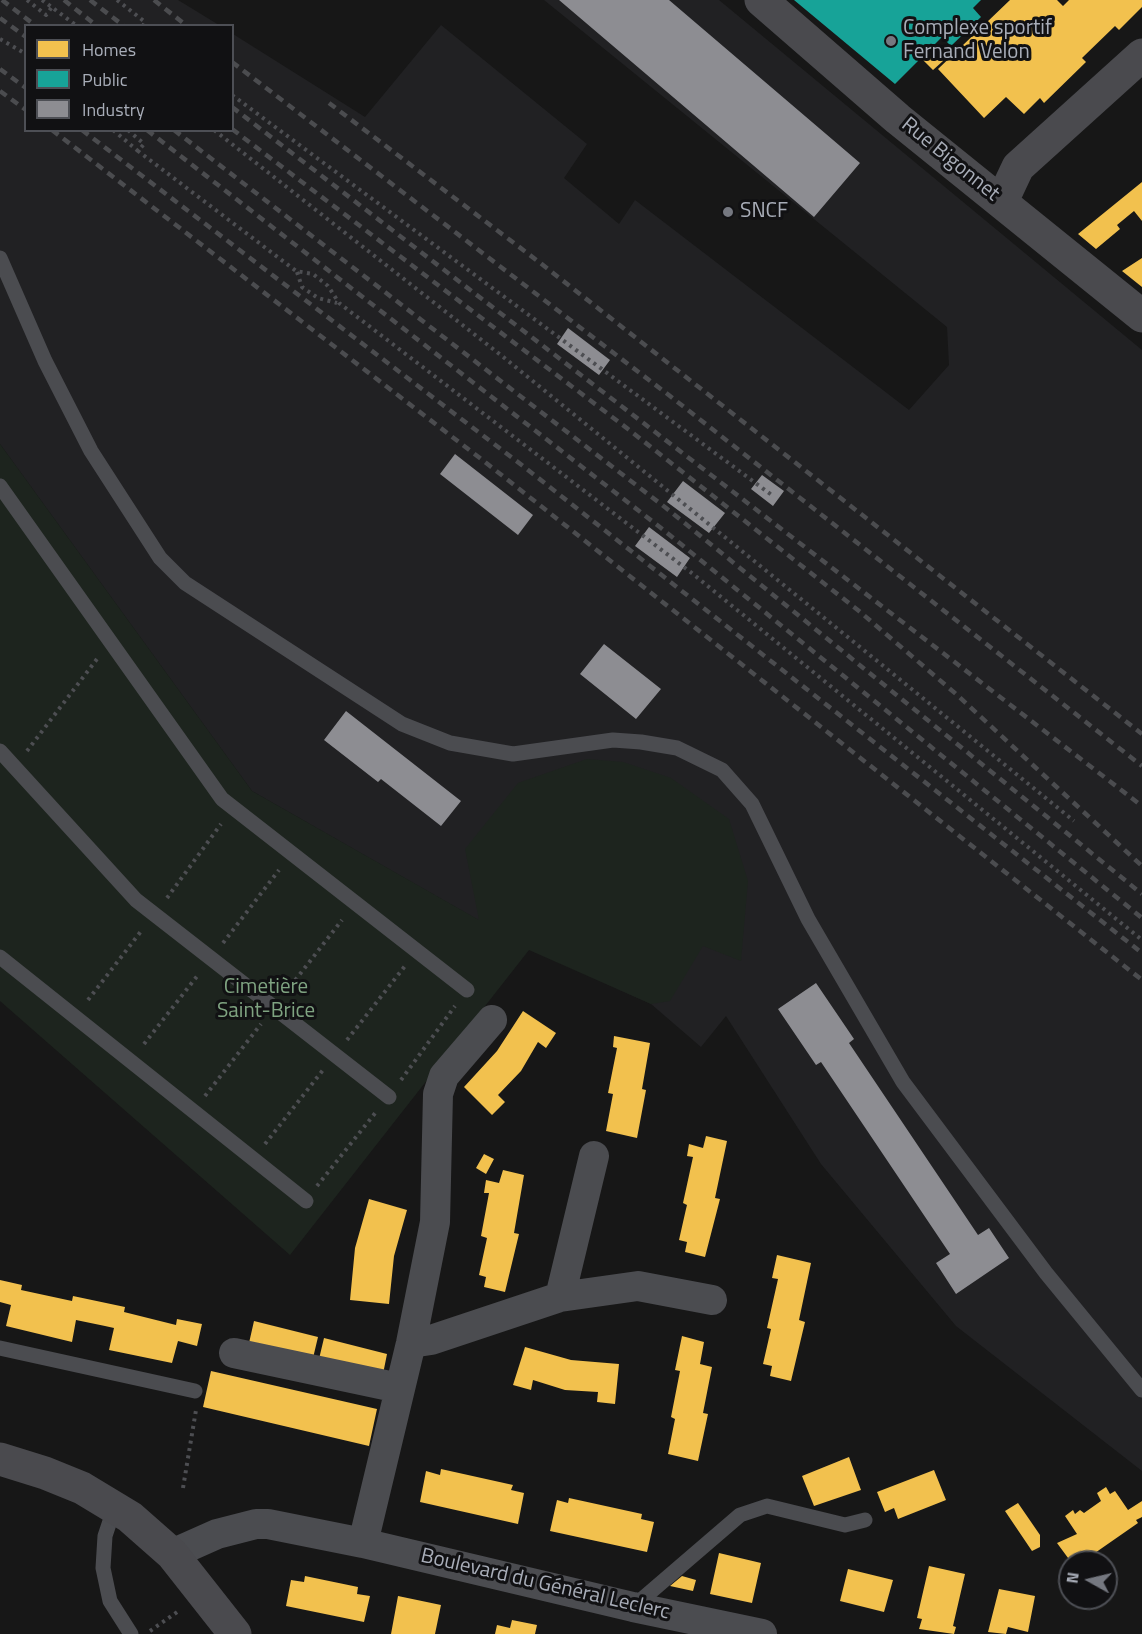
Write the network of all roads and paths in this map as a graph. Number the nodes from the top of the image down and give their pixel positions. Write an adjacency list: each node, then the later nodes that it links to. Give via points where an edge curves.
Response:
1 (27, 0): 5 (path, via 46,15)
2 (42, 0): 5 (path)
3 (117, 0): 7 (path)
4 (761, 0): 12 (street, Rue Bigonnet)
5 (52, 7): 6 (path)
6 (74, 24)
7 (144, 24)
8 (0, 40): 9 (path)
9 (24, 53)
10 (1142, 56): 19 (street)
11 (234, 96): 26 (path)
12 (898, 118): 19 (street, via 956,154 994,166); 20 (street, Rue Bigonnet)
13 (115, 132): 17 (path)
14 (130, 132): 16 (path)
15 (217, 132): 30 (path, via 511,363)
16 (134, 135): 17 (path); 18 (path, via 144,144)
17 (129, 143): 18 (path)
18 (138, 151): 22 (path)
19 (1018, 167): 20 (street)
20 (1002, 201): 24 (street, Rue Bigonnet)
21 (0, 258): 44 (lane, via 45,361 91,451 160,558 186,583 402,724 450,743 513,754 613,740 641,742 677,748 722,770 752,804 808,919 903,1082 1046,1273)
22 (296, 271): 23 (path, via 313,274 328,286); 23 (path, via 302,287 318,298)
23 (339, 303): 31 (path, via 693,574)
24 (1142, 316)
25 (0, 486): 27 (lane)
26 (773, 496)
27 (111, 641): 29 (path); 33 (lane, via 222,799)
28 (0, 751): 29 (lane)
29 (14, 766): 35 (lane, via 136,900)
30 (1074, 822)
31 (1142, 940)
32 (0, 957): 37 (lane)
33 (467, 990)
34 (492, 1020): 40 (street, via 444,1076 438,1094 435,1222)
35 (388, 1097)
36 (594, 1156): 38 (street)
37 (306, 1201)
38 (560, 1297): 39 (street, via 638,1286); 40 (street, via 431,1340)
39 (712, 1300)
40 (411, 1343): 43 (street)
41 (0, 1348): 45 (lane)
42 (234, 1353): 43 (street)
43 (399, 1388): 50 (street)
44 (1142, 1390)
45 (195, 1391): 47 (path)
46 (0, 1459): 48 (street, via 82,1488)
47 (183, 1488)
48 (115, 1506): 51 (street); 54 (lane, via 105,1536 103,1568 110,1602)
49 (865, 1520): 52 (lane, via 845,1525 767,1506 740,1515)
50 (363, 1543): 51 (street, Boulevard du Général Leclerc, via 256,1524 217,1534); 52 (street, Boulevard du Général Leclerc)
51 (172, 1554): 56 (street)
52 (633, 1607): 57 (street, Boulevard du Général Leclerc)
53 (182, 1608): 55 (path)
54 (131, 1634)
55 (146, 1634)
56 (235, 1634)
57 (762, 1634)

